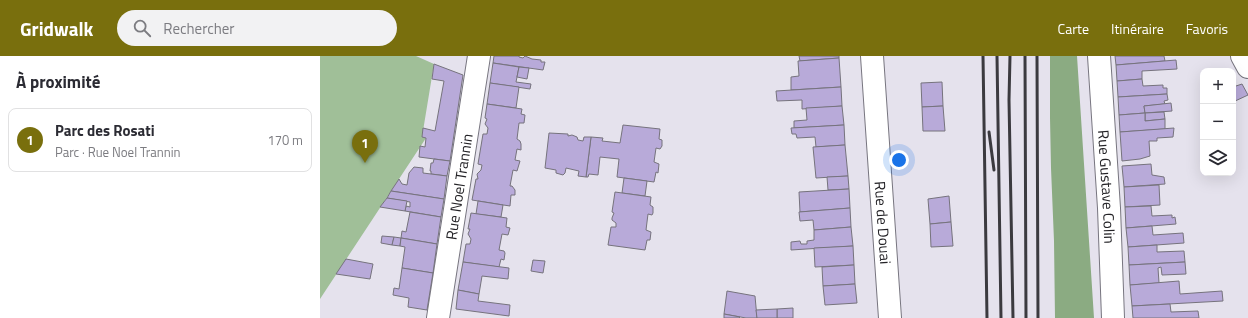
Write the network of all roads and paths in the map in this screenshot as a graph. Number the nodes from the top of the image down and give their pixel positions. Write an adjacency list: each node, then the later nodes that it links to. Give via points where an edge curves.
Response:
1 (479, 56): 6 (street, Rue Noel Trannin)
2 (872, 56): 7 (street, Rue de Douai)
3 (1099, 56): 8 (street, Rue Gustave Colin)
4 (1242, 56): 5 (street)
5 (1248, 67)
6 (438, 318)
7 (890, 318)
8 (1113, 318)

